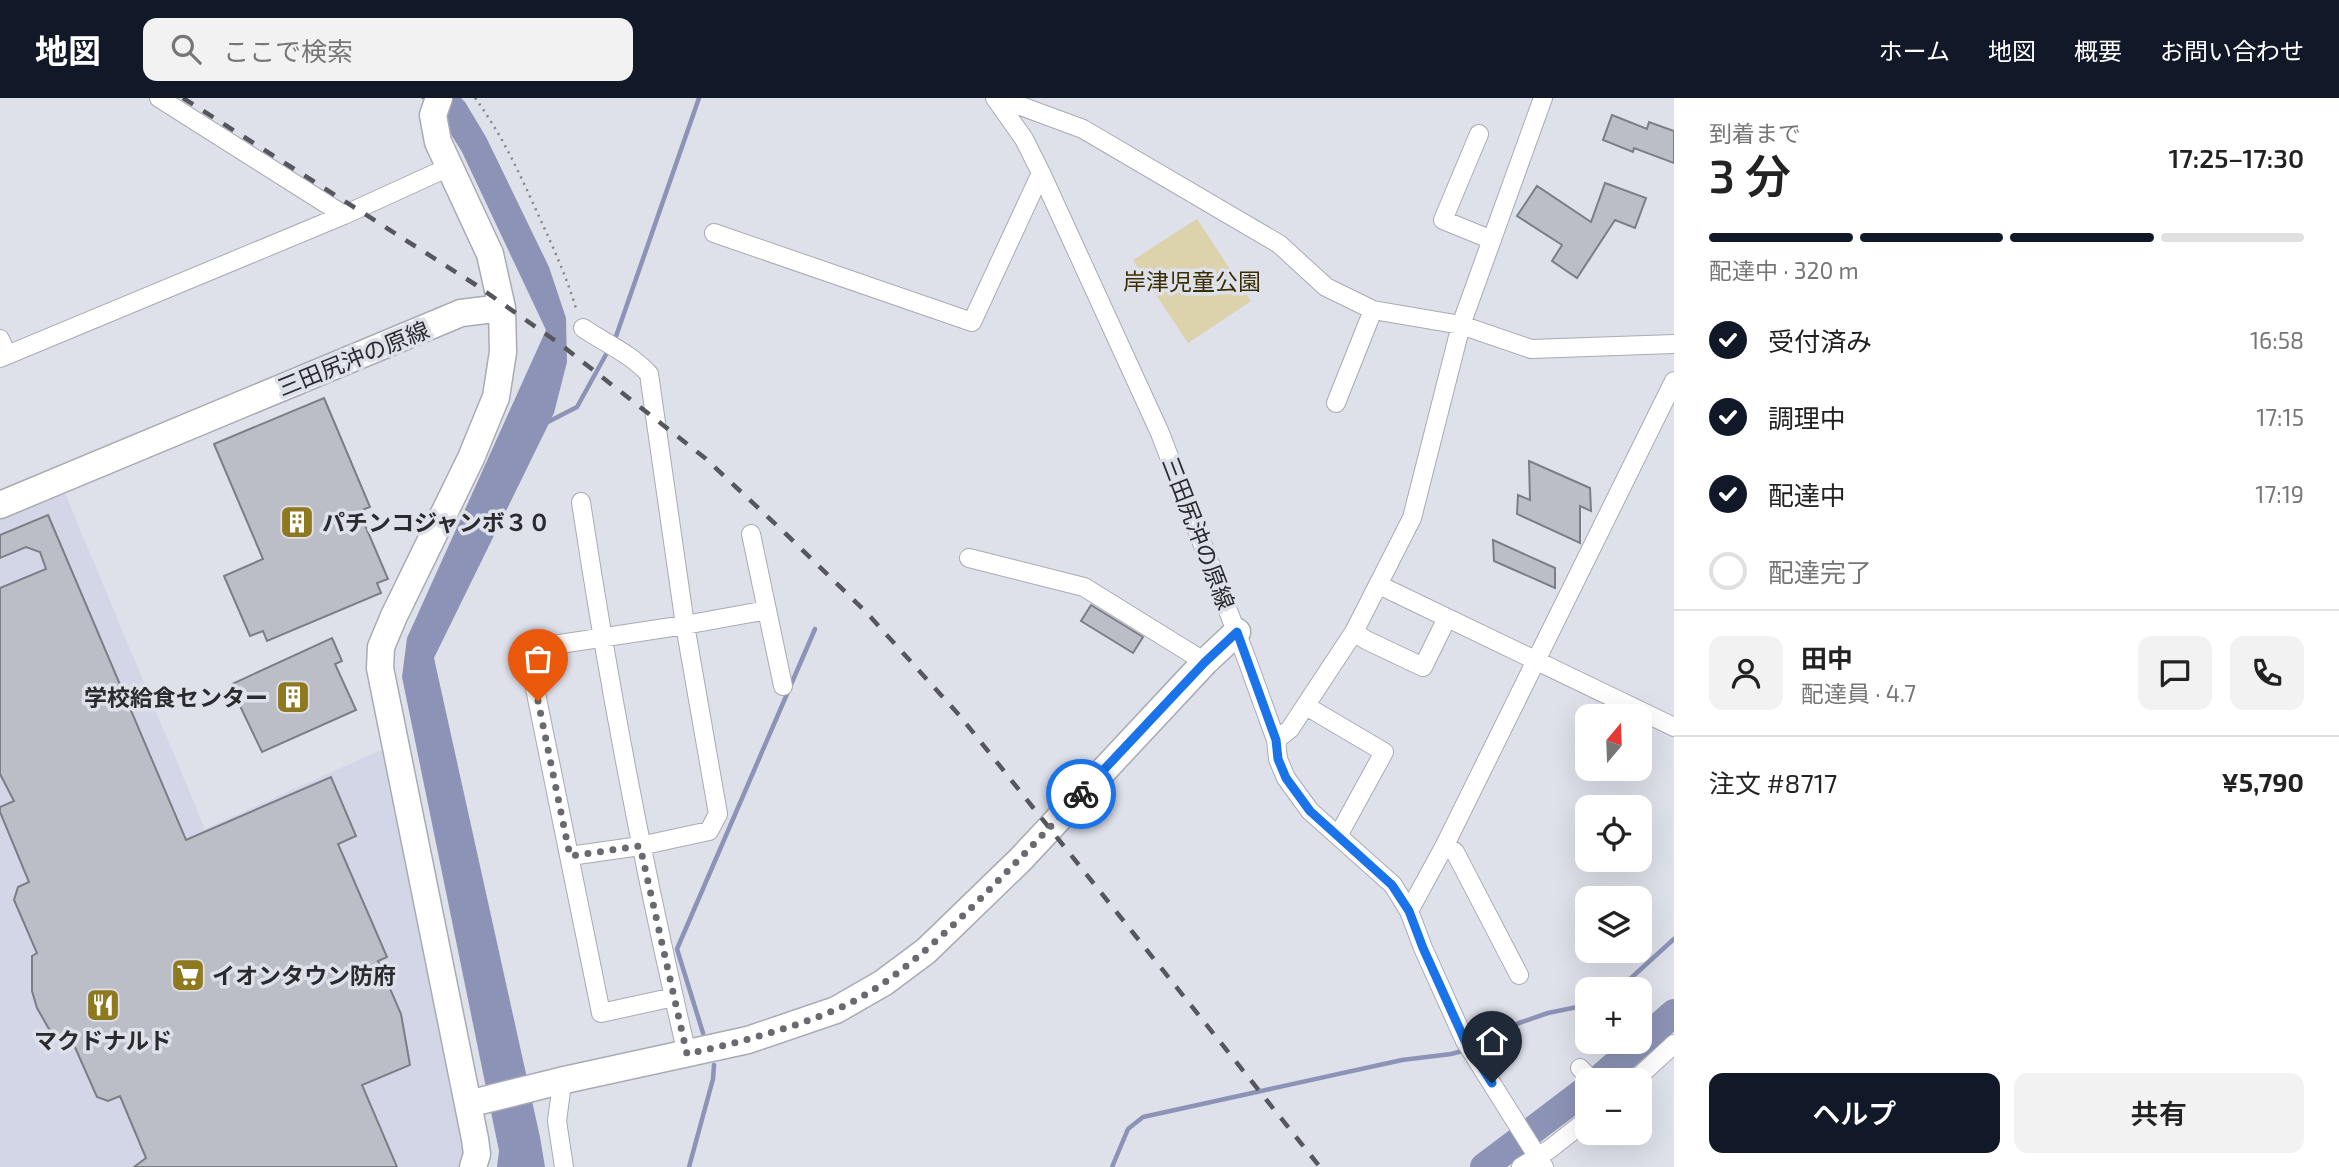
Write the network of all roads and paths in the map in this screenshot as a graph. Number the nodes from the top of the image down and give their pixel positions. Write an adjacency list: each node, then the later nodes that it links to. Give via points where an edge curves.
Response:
1 (159, 98): 9 (street)
2 (475, 98): 15 (path, via 512,157 568,281)
3 (997, 98): 8 (street, 三田尻沖の原線); 13 (street, via 1094,136 1279,244 1326,287)
4 (1543, 98): 11 (street)
5 (436, 107): 7 (street, via 438,142)
6 (1479, 134): 11 (street, via 1443,220)
7 (449, 167): 9 (street); 12 (street, via 490,254)
8 (1041, 173): 10 (street, via 972,322); 28 (street, 三田尻沖の原線, via 1160,433)
9 (344, 215): 17 (street)
10 (714, 233)
11 (1492, 240): 14 (street)
12 (502, 307): 21 (street, 三田尻沖の原線, via 461,313); 48 (street, via 503,352 496,397 381,647 380,668)
13 (1373, 310): 14 (street); 19 (street)
14 (1461, 325): 16 (street, via 1531,349); 24 (street, via 1412,518)
15 (583, 328): 27 (street, via 638,362 649,374)
16 (1674, 344)
17 (2, 351)
18 (1674, 381): 31 (street)
19 (1336, 403)
20 (581, 502): 30 (street)
21 (0, 505)
22 (751, 534): 25 (street)
23 (969, 558): 32 (street, via 1084,587)
24 (1379, 585): 26 (street); 29 (street)
25 (766, 610): 27 (street); 33 (street)
26 (1447, 618): 29 (street, via 1423,667); 31 (street)
27 (685, 625): 30 (street); 39 (street, via 718,814 709,831)
28 (1237, 632): 32 (street); 36 (street, 三田尻沖の原線)
29 (1354, 632): 34 (street)
30 (601, 638): 39 (street); 40 (street, via 527,649)
31 (1535, 661): 35 (street); 38 (street)
32 (1205, 662): 45 (street, via 1021,859 926,951 836,1010 748,1040)
33 (783, 687)
34 (1306, 706): 36 (street); 37 (street, via 1384,752)
35 (1674, 727)
36 (1276, 740): 37 (street, 三田尻沖の原線, via 1286,778 1310,811)
37 (1338, 836): 41 (street, 三田尻沖の原線, via 1392,885)
38 (1445, 845): 41 (street); 42 (street, via 1455,852)
39 (640, 846): 40 (street); 43 (street)
40 (570, 856): 43 (street, via 601,1013)
41 (1409, 911): 50 (street, 三田尻沖の原線, via 1465,1041)
42 (1519, 975)
43 (674, 997): 45 (street)
44 (1674, 1044): 46 (street)
45 (687, 1054): 47 (street)
46 (1648, 1068)
47 (555, 1082): 48 (street); 52 (street, via 561,1091 556,1121)
48 (475, 1102): 51 (street, via 477,1154)
49 (1575, 1129): 50 (street)
50 (1538, 1158): 53 (street)
51 (473, 1167)
52 (564, 1167)
53 (1521, 1167)

